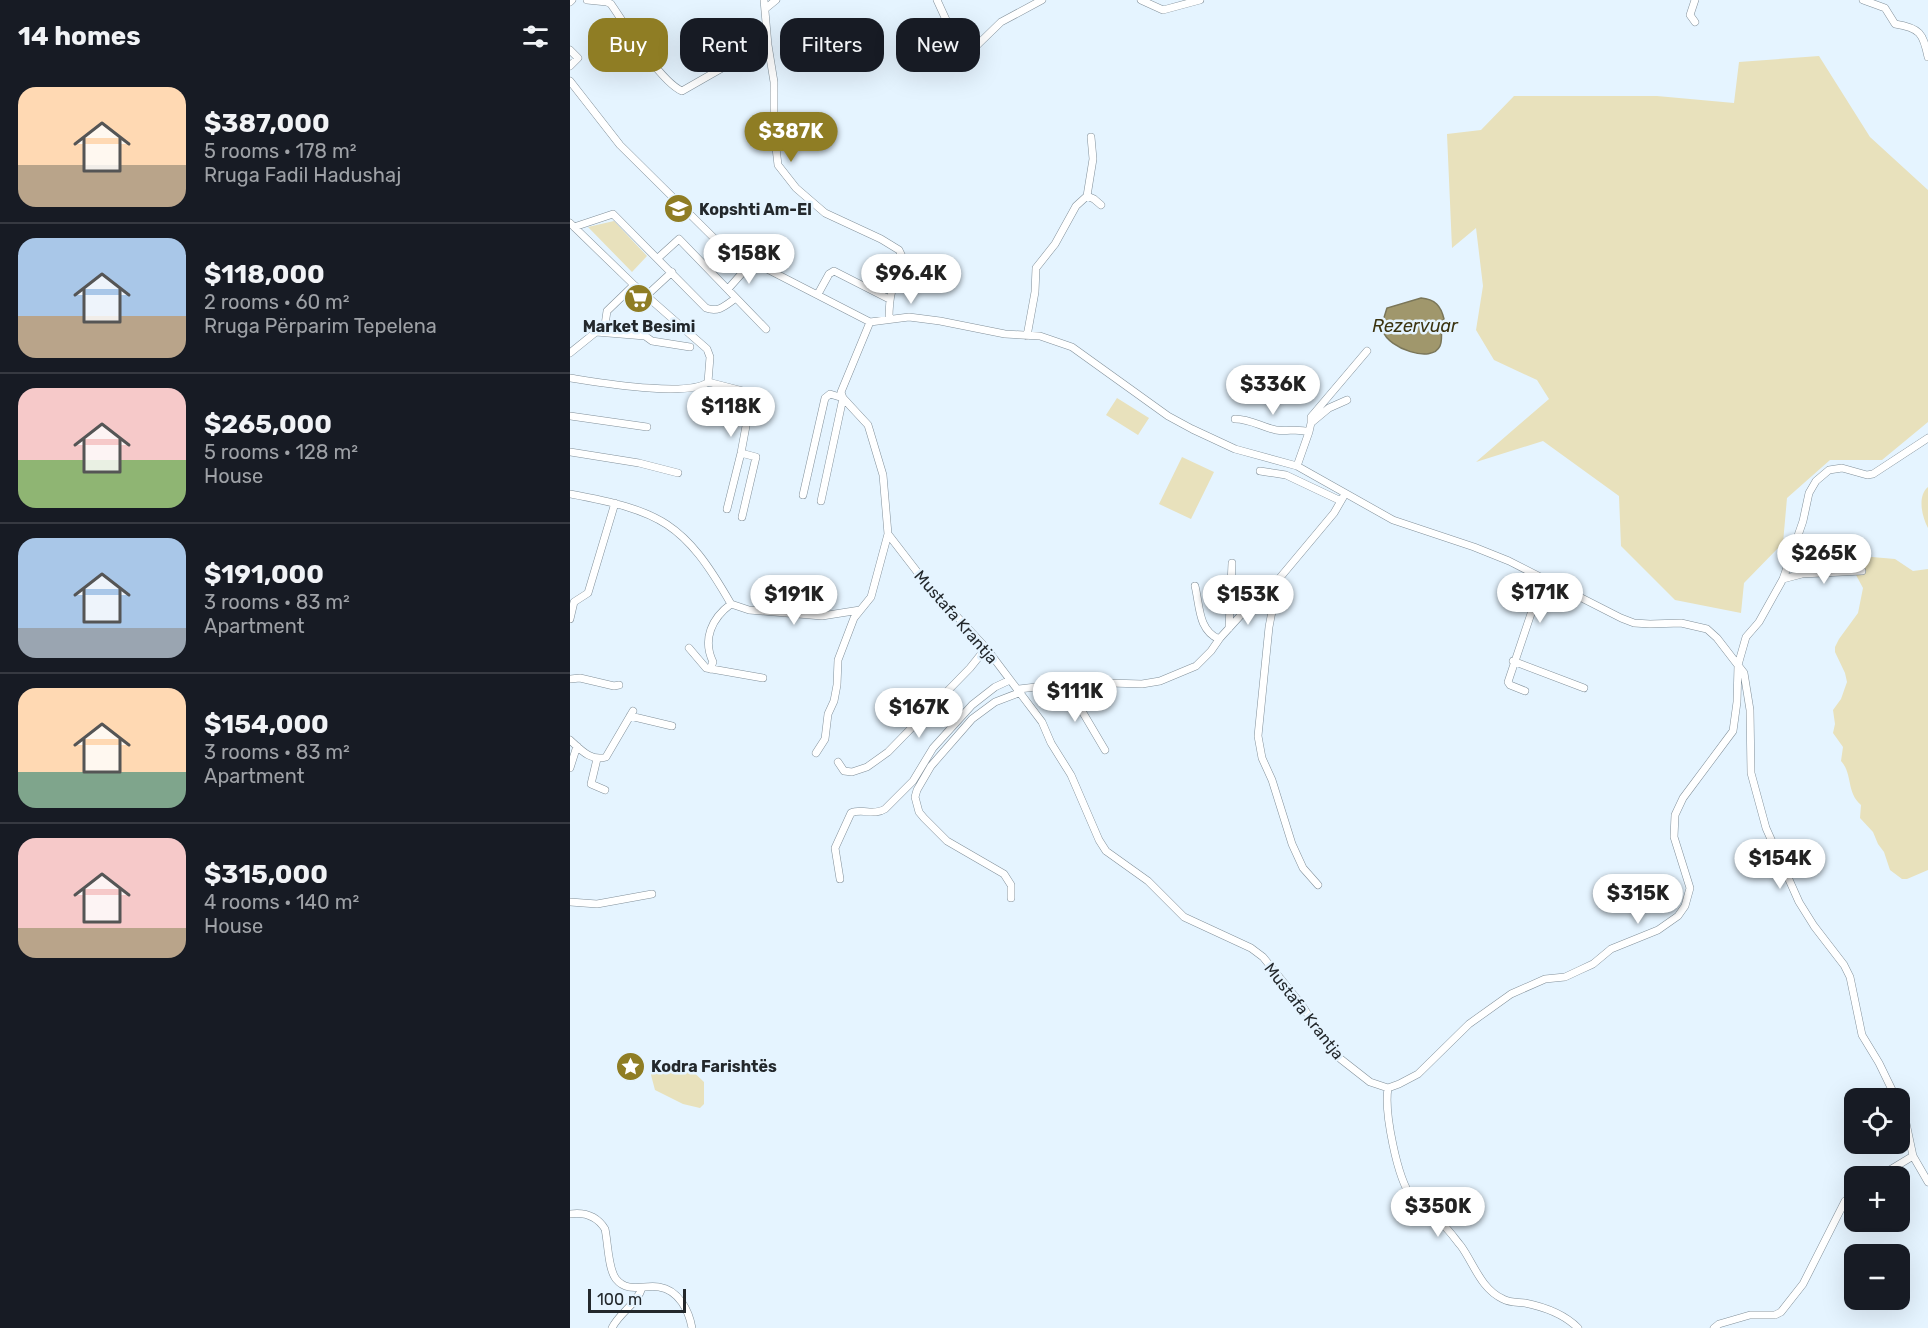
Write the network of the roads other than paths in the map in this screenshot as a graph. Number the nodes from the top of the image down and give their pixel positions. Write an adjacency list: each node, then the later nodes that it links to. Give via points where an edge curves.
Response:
1 (587, 0): 17 (street, via 611,4 677,89 682,91)
2 (764, 0): 10 (street)
3 (776, 0): 10 (street)
4 (937, 0): 5 (street, via 959,56 967,55 1001,22)
5 (1042, 0)
6 (1141, 0): 7 (street, via 1163,10)
7 (1200, 0)
8 (1695, 0): 12 (street, via 1690,15)
9 (1863, 0): 15 (street, via 1885,8 1895,24 1921,33)
10 (765, 9): 11 (street)
11 (766, 18)
12 (1695, 22)
13 (768, 45): 31 (street, via 778,165 796,188 825,213 899,250 907,267 900,273)
14 (570, 50): 16 (street, via 578,58)
15 (1928, 57)
16 (570, 66)
17 (715, 72)
18 (570, 81): 24 (street, via 620,145 720,244)
19 (1091, 137): 20 (street, via 1093,159)
20 (1087, 196): 21 (street); 36 (street, via 1076,206 1036,268)
21 (1101, 205)
22 (572, 225): 23 (street, via 613,214); 26 (street)
23 (658, 258): 25 (street); 27 (street, via 679,239)
24 (751, 263): 27 (street); 28 (street)
25 (672, 272): 29 (street); 30 (street, via 706,308 719,309)
26 (634, 285): 29 (street); 35 (street, via 607,310)
27 (728, 290): 30 (street)
28 (818, 294): 31 (street, via 834,271); 33 (street)
29 (646, 296): 41 (street, via 709,351)
30 (736, 298): 34 (street)
31 (889, 299): 32 (street)
32 (889, 319): 33 (street); 36 (street, via 909,317)
33 (870, 322): 42 (street, via 842,389)
34 (766, 329)
35 (604, 332): 37 (street); 39 (street, via 592,334)
36 (1027, 336): 52 (street, via 1072,346 1168,416 1215,440 1255,456)
37 (690, 346)
38 (1367, 351): 46 (street, via 1311,417)
39 (570, 353)
40 (570, 378): 41 (street, via 653,388)
41 (708, 382): 51 (street, via 743,391 751,399)
42 (843, 398): 56 (street, via 830,394 825,398); 58 (street); 62 (street, via 868,425 883,475)
43 (1347, 400): 46 (street)
44 (570, 416): 47 (street)
45 (1235, 419): 48 (street, via 1276,430)
46 (1311, 423): 48 (street)
47 (647, 428)
48 (1309, 432): 52 (street)
49 (1928, 438): 66 (street, via 1874,474 1837,468 1822,474 1809,493)
50 (570, 452): 54 (street)
51 (741, 453): 60 (street); 61 (street, via 756,457)
52 (1297, 466): 57 (street)
53 (1260, 471): 57 (street, via 1286,475)
54 (678, 472)
55 (570, 494): 59 (street)
56 (802, 495)
57 (1343, 497): 65 (street); 67 (street)
58 (821, 501)
59 (615, 503): 69 (street, via 655,516 680,533 706,562); 71 (street, via 588,593 574,602)
60 (727, 509)
61 (742, 516)
62 (888, 534): 70 (street, via 870,597); 75 (street, Mustafa Krantja, via 925,582)
63 (1232, 563): 72 (street)
64 (1862, 571): 66 (street, via 1802,574)
65 (1543, 578): 76 (street); 77 (street, via 1634,623 1681,623 1707,629)
66 (1783, 579): 77 (street, via 1746,637)
67 (1278, 580): 72 (street); 97 (street, via 1269,627 1258,746 1292,844 1303,868)
68 (1195, 586): 73 (street, via 1203,627)
69 (731, 604): 70 (street, via 749,610 822,616); 78 (street, via 712,625)
70 (860, 610): 91 (street, via 840,653 825,740)
71 (570, 619)
72 (1229, 628): 73 (street)
73 (1219, 639): 82 (street, via 1196,666 1160,681)
74 (689, 648): 78 (street)
75 (986, 648): 81 (street, Mustafa Krantja); 93 (street, via 878,761 852,772 844,771)
76 (1514, 661): 84 (street); 86 (street, via 1508,682)
77 (1738, 665): 101 (street, via 1733,731 1683,798 1675,815 1674,837 1690,888 1678,916 1658,930 1611,949 1571,975 1545,980 1511,994 1469,1024 1418,1074); 102 (street, via 1747,685 1751,773 1766,828 1799,902 1844,965 1862,1035)
78 (710, 669): 79 (street)
79 (763, 678)
80 (570, 680): 83 (street, via 580,678)
81 (1010, 680): 85 (street, Mustafa Krantja); 96 (street, via 972,705 933,748 913,781 885,810 851,813 835,848)
82 (1066, 684): 85 (street); 90 (street)
83 (619, 686)
84 (1584, 688)
85 (1020, 690): 99 (street, via 972,719 931,766 915,797 919,812 947,840 1004,874 1011,885); 101 (street, Mustafa Krantja, via 1046,728 1106,851 1148,881 1184,917 1263,957 1301,1004 1333,1053 1370,1082)
86 (1525, 691)
87 (672, 726): 92 (street, via 632,713 606,757)
88 (570, 740): 89 (street)
89 (577, 747): 92 (street); 94 (street)
90 (1105, 750)
91 (816, 753)
92 (597, 759): 95 (street, via 591,784)
93 (838, 762)
94 (570, 768)
95 (605, 790)
96 (840, 879)
97 (1318, 885)
98 (652, 894): 100 (street, via 597,904)
99 (1011, 898)
100 (570, 902)
101 (1388, 1088): 112 (street, via 1394,1148 1411,1197 1444,1226 1464,1251 1475,1274 1501,1299 1563,1315)
102 (1891, 1088)
103 (1910, 1142): 104 (street)
104 (1913, 1156): 105 (street); 106 (street)
105 (1897, 1166)
106 (1928, 1182)
107 (1844, 1203): 113 (street, via 1803,1284 1781,1312 1750,1315)
108 (570, 1214): 109 (street, via 585,1214 599,1221 605,1229 614,1278 627,1287)
109 (642, 1288): 110 (street); 111 (street, via 659,1286 673,1293 687,1310)
110 (612, 1328)
111 (692, 1328)
112 (1578, 1328)
113 (1714, 1328)

